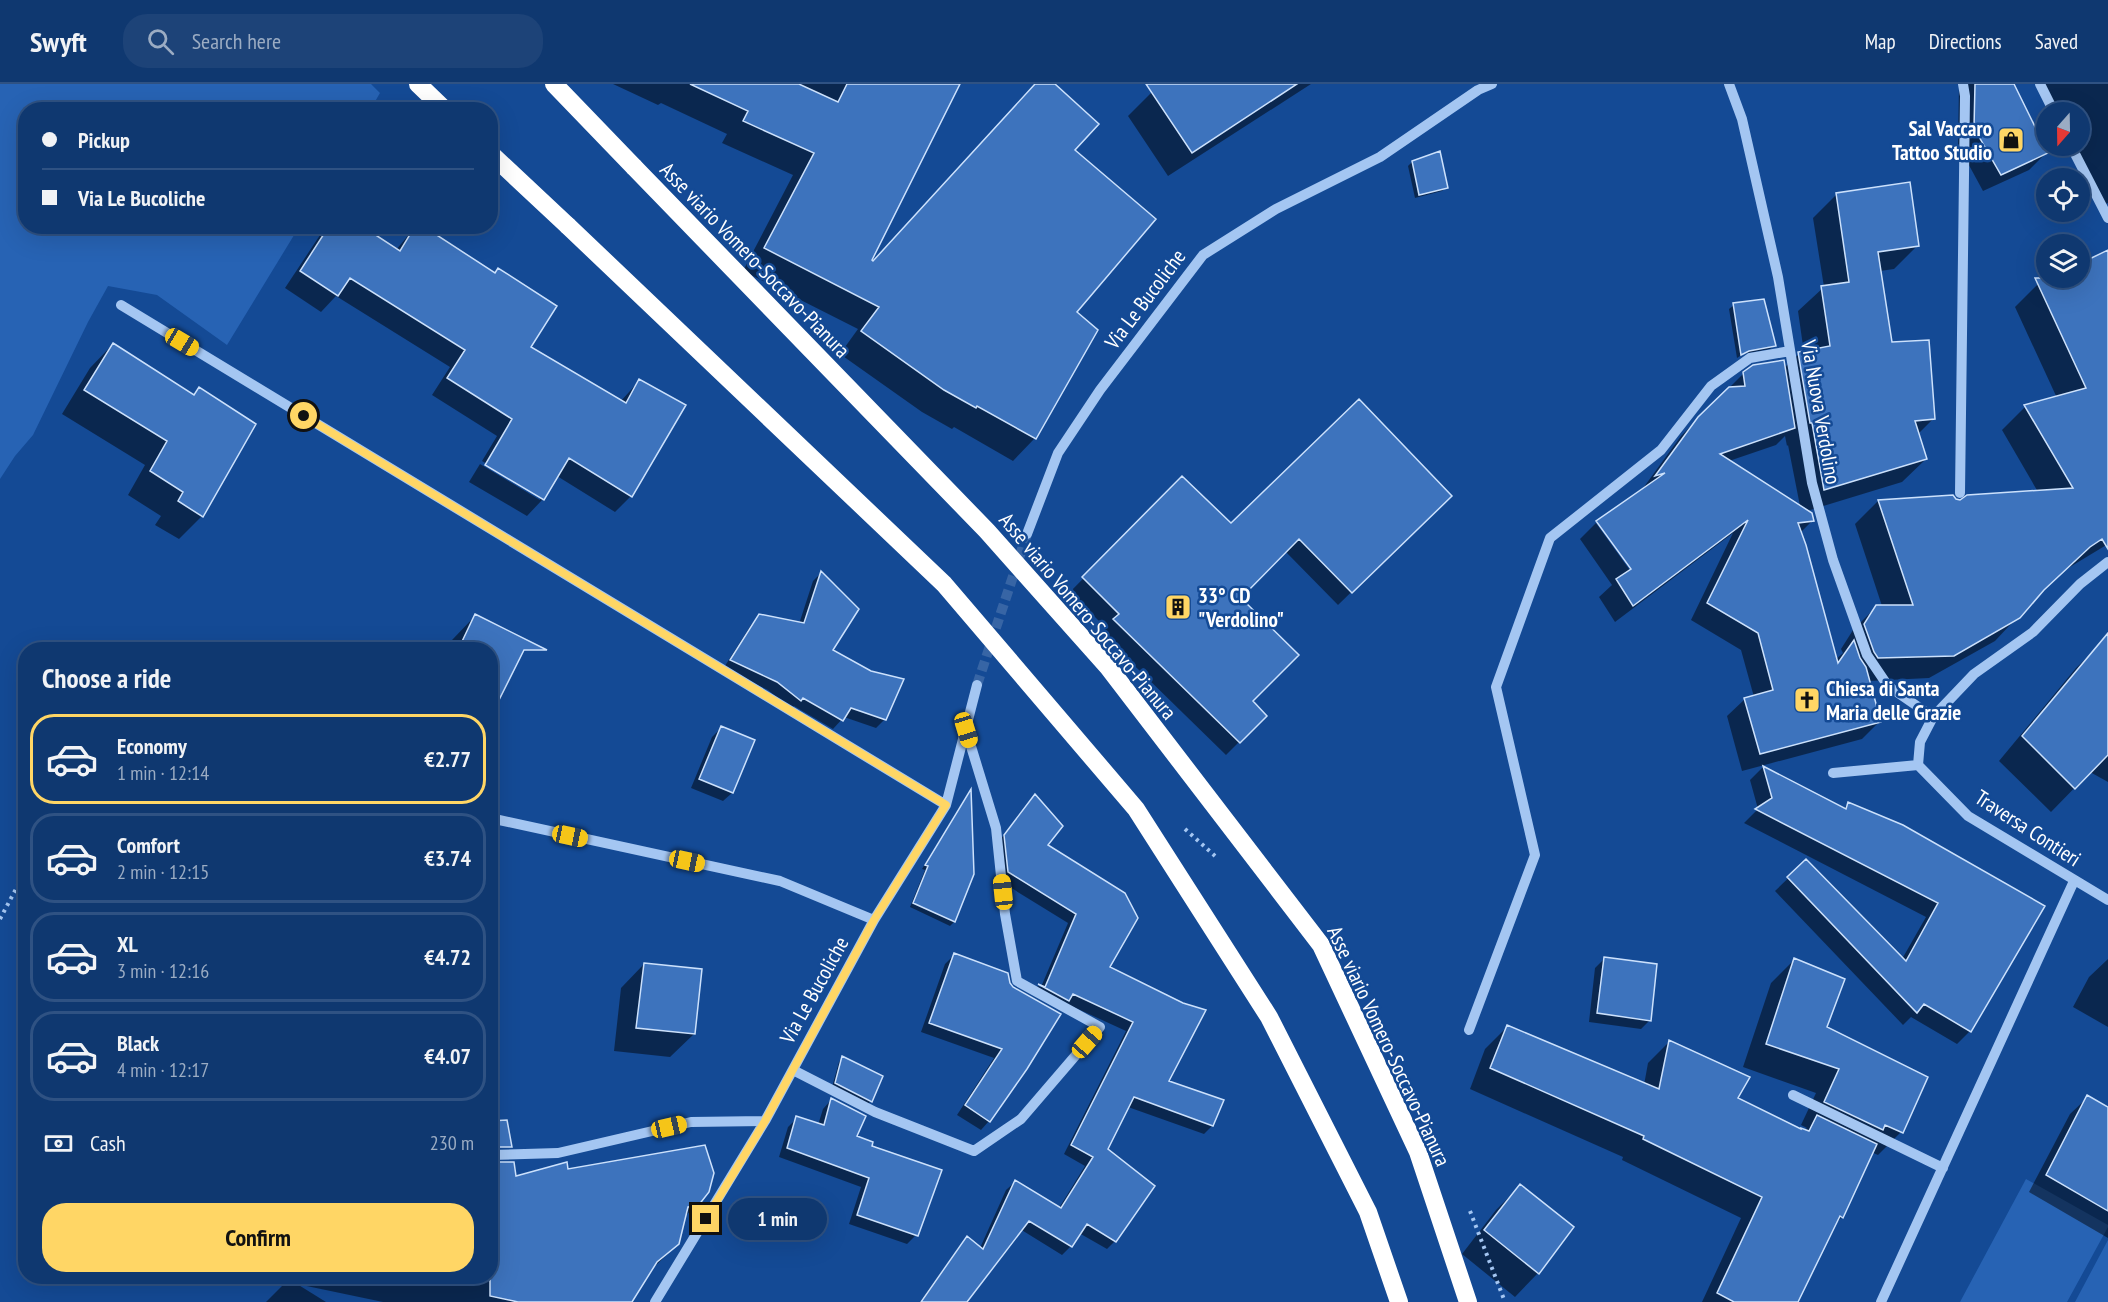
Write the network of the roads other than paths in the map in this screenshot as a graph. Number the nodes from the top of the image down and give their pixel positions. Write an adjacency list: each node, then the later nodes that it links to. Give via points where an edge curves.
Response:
1 (418, 84): 8 (highway)
2 (554, 84): 36 (highway, Asse viario Vomero-Soccavo-Pianura, bridge, via 987,531 1108,667 1321,945 1418,1152)
3 (1492, 84): 7 (street, Via Le Bucoliche)
4 (1729, 84): 14 (street, Via Nuova Verdolino, via 1755,175)
5 (1963, 84): 15 (street)
6 (2040, 84): 9 (street)
7 (1476, 87): 16 (street, Via Le Bucoliche, via 1380,157 1276,209 1203,255 1100,390 1058,453)
8 (437, 102)
9 (2050, 102)
10 (2076, 156): 12 (street)
11 (498, 160): 35 (highway, bridge, via 944,584 1136,809 1269,1017 1368,1212)
12 (2108, 219)
13 (121, 305): 23 (street)
14 (1790, 351): 19 (street, Via Nuova Verdolino, via 1812,483 1833,560 1867,655 1888,686); 28 (street, via 1750,358 1711,387 1661,450 1551,538 1496,687 1535,855)
15 (1960, 493)
16 (1027, 534)
17 (2108, 562): 19 (street, via 2080,584 2033,632 1974,674)
18 (977, 685): 20 (street, Via Le Bucoliche)
19 (1933, 717): 21 (street, via 1920,742)
20 (966, 730): 23 (street, Via Le Bucoliche); 29 (street, via 996,828 1017,981 1100,1027 1021,1119 974,1150 874,1112)
21 (1918, 765): 22 (street); 25 (street, Traversa Contieri, via 1968,816)
22 (1833, 773)
23 (946, 805): 27 (street, Via Le Bucoliche)
24 (498, 820): 27 (street, via 780,881)
25 (2074, 881): 26 (street, Traversa Contieri); 33 (street)
26 (2108, 900)
27 (874, 920): 29 (street, Via Le Bucoliche)
28 (1469, 1030)
29 (793, 1070): 31 (street, Via Le Bucoliche)
30 (1793, 1095): 33 (street)
31 (765, 1121): 32 (street, via 691,1122 558,1153); 34 (street, Via Le Bucoliche)
32 (498, 1155)
33 (1942, 1168): 37 (street)
34 (655, 1302)
35 (1399, 1302)
36 (1468, 1302)
37 (1881, 1302)

